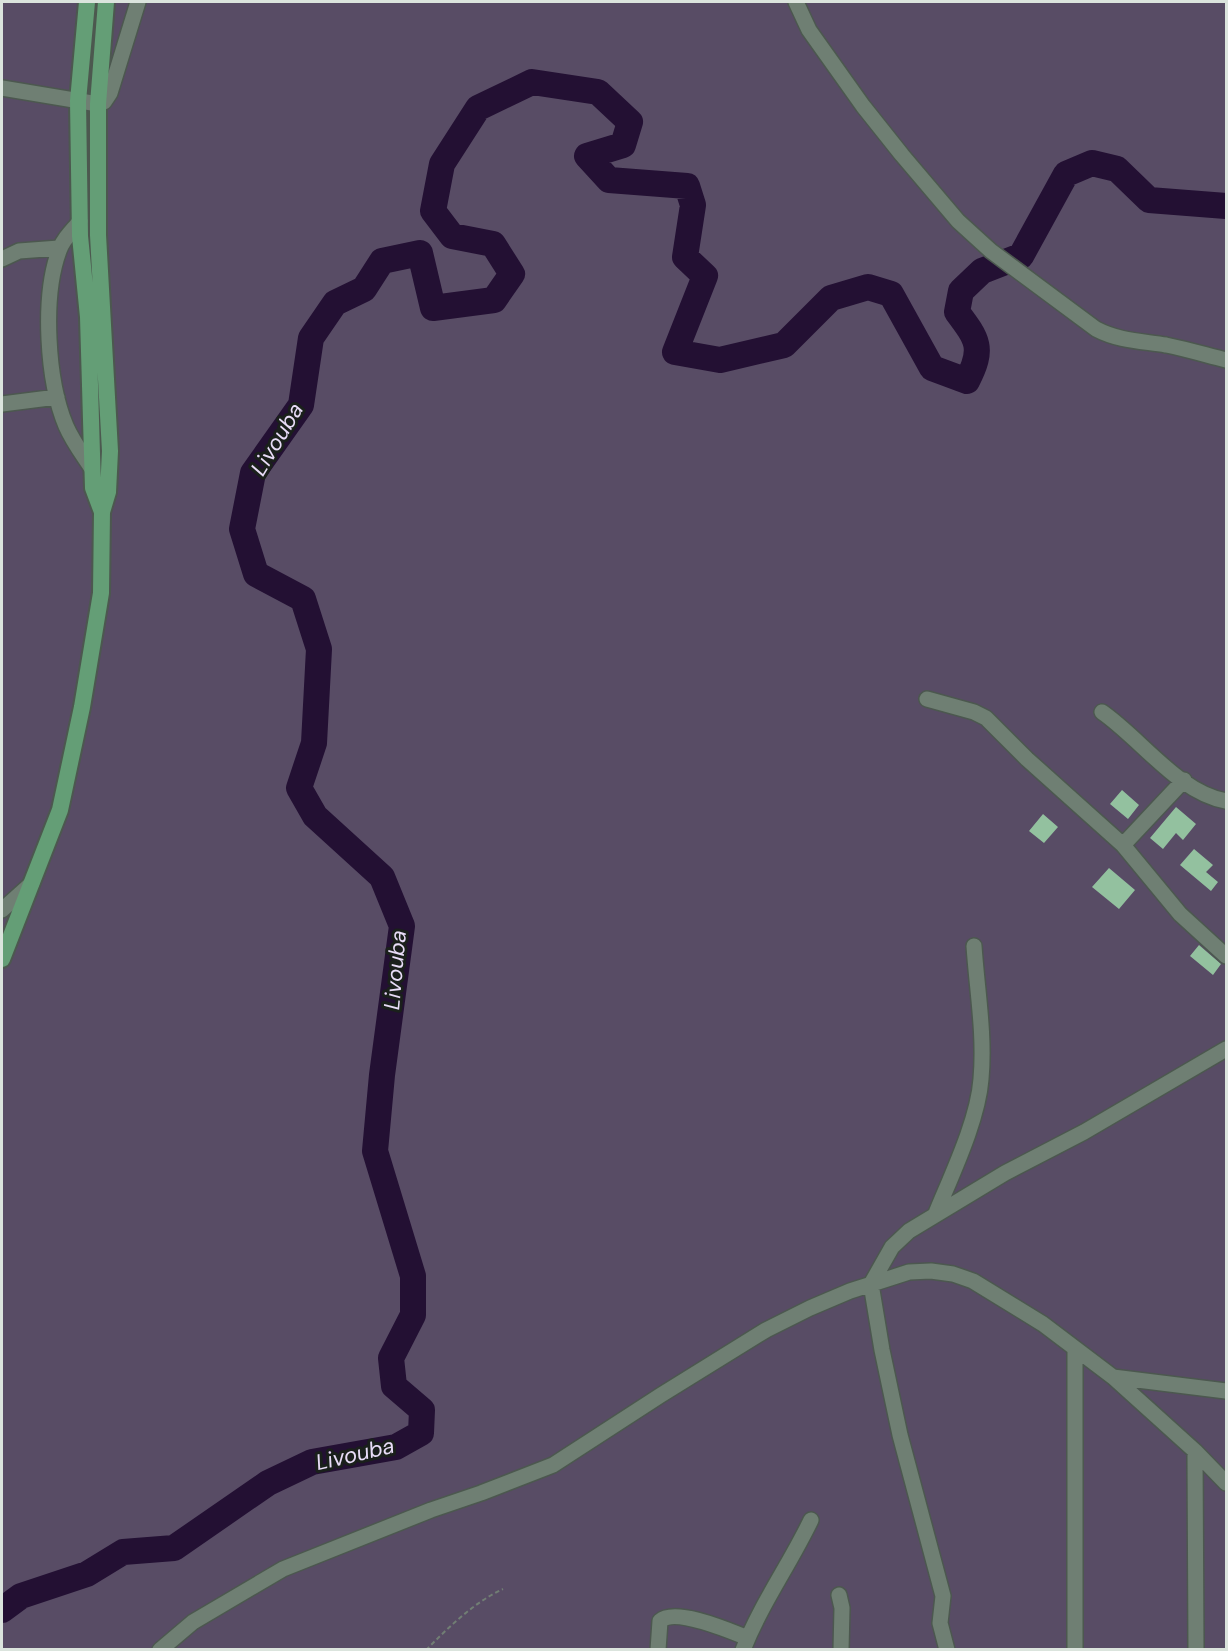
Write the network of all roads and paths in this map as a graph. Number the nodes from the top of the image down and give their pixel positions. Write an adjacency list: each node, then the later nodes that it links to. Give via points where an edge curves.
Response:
1 (87, 2): 6 (highway)
2 (106, 2): 7 (highway)
3 (138, 2): 7 (street, via 110,93)
4 (796, 2): 11 (street, via 809,30 863,106 974,238 1107,334)
5 (2, 88): 6 (street)
6 (78, 101): 7 (street); 8 (highway)
7 (98, 104): 15 (highway, via 98,235 110,451 108,492)
8 (80, 222): 9 (street); 14 (highway, via 88,317)
9 (59, 248): 10 (street, via 19,251); 12 (street, via 51,277 48,326)
10 (2, 259)
11 (1227, 360)
12 (57, 397): 13 (street); 14 (street, via 76,446)
13 (2, 404)
14 (92, 469): 15 (highway, via 93,488)
15 (102, 512): 21 (highway, via 101,593 82,707 60,810)
16 (927, 699): 20 (street, via 986,718)
17 (1102, 712): 18 (street)
18 (1184, 780): 19 (street, via 1206,795); 20 (street)
19 (1227, 801)
20 (1123, 845): 24 (street, via 1180,914)
21 (32, 884): 22 (street); 25 (highway)
22 (2, 910)
23 (974, 946): 27 (street, via 983,1048 981,1081 974,1115)
24 (1227, 956)
25 (2, 959)
26 (1227, 1049): 27 (street)
27 (936, 1213): 28 (street, via 892,1246)
28 (871, 1284): 29 (street, via 909,1272 953,1274 973,1281 1016,1307); 38 (street, via 766,1330 553,1465 283,1569 215,1607); 42 (street, via 900,1435 943,1596 940,1623)
29 (1076, 1349): 30 (street); 43 (street)
30 (1113, 1377): 31 (street); 32 (street)
31 (1227, 1391)
32 (1195, 1451): 33 (street); 44 (street)
33 (1227, 1484)
34 (811, 1520): 37 (street)
35 (503, 1589): 39 (path, via 471,1610)
36 (839, 1595): 41 (street)
37 (746, 1644): 40 (street, via 718,1625 673,1616 660,1621)
38 (160, 1650)
39 (426, 1650)
40 (658, 1650)
41 (841, 1650)
42 (947, 1650)
43 (1075, 1650)
44 (1196, 1650)

